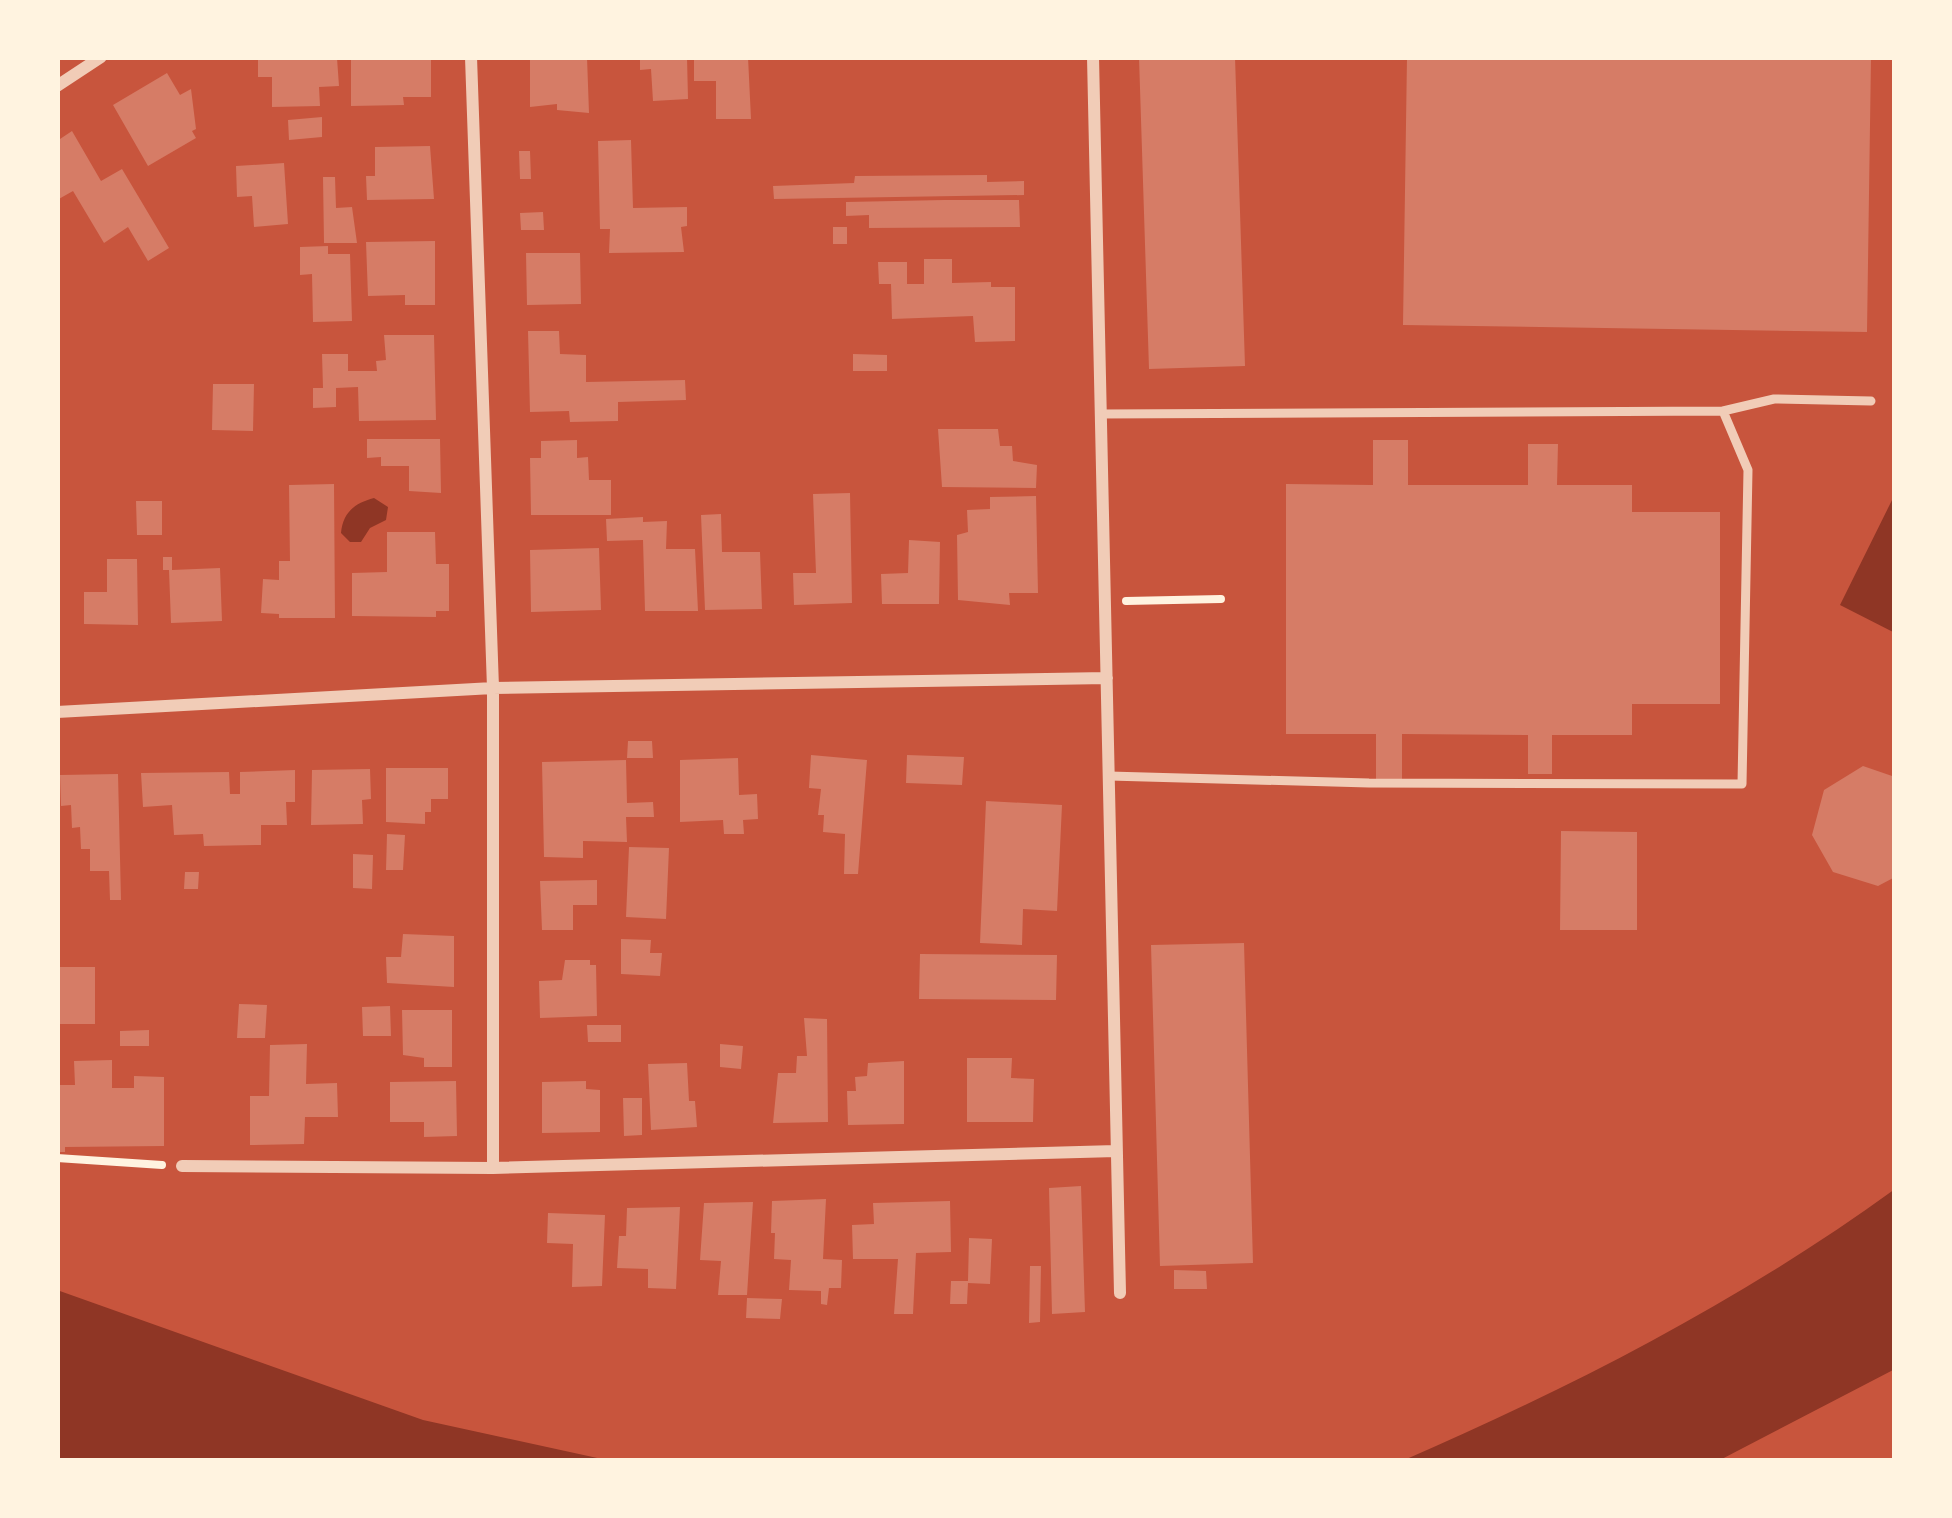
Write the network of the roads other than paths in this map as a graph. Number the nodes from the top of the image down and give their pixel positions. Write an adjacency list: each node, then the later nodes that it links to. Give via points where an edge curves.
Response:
1 (101, 57): 4 (street)
2 (471, 57): 9 (street)
3 (1093, 57): 7 (street)
4 (57, 86)
5 (1871, 401): 6 (lane, via 1774,399)
6 (1723, 411): 7 (lane); 11 (lane, via 1748,470 1742,784)
7 (1101, 414): 8 (street)
8 (1106, 678): 9 (street); 11 (street)
9 (493, 688): 10 (street); 14 (street)
10 (57, 712)
11 (1109, 776): 12 (street)
12 (1117, 1151): 14 (street); 15 (street)
13 (182, 1166): 14 (street)
14 (493, 1168)
15 (1120, 1293)

